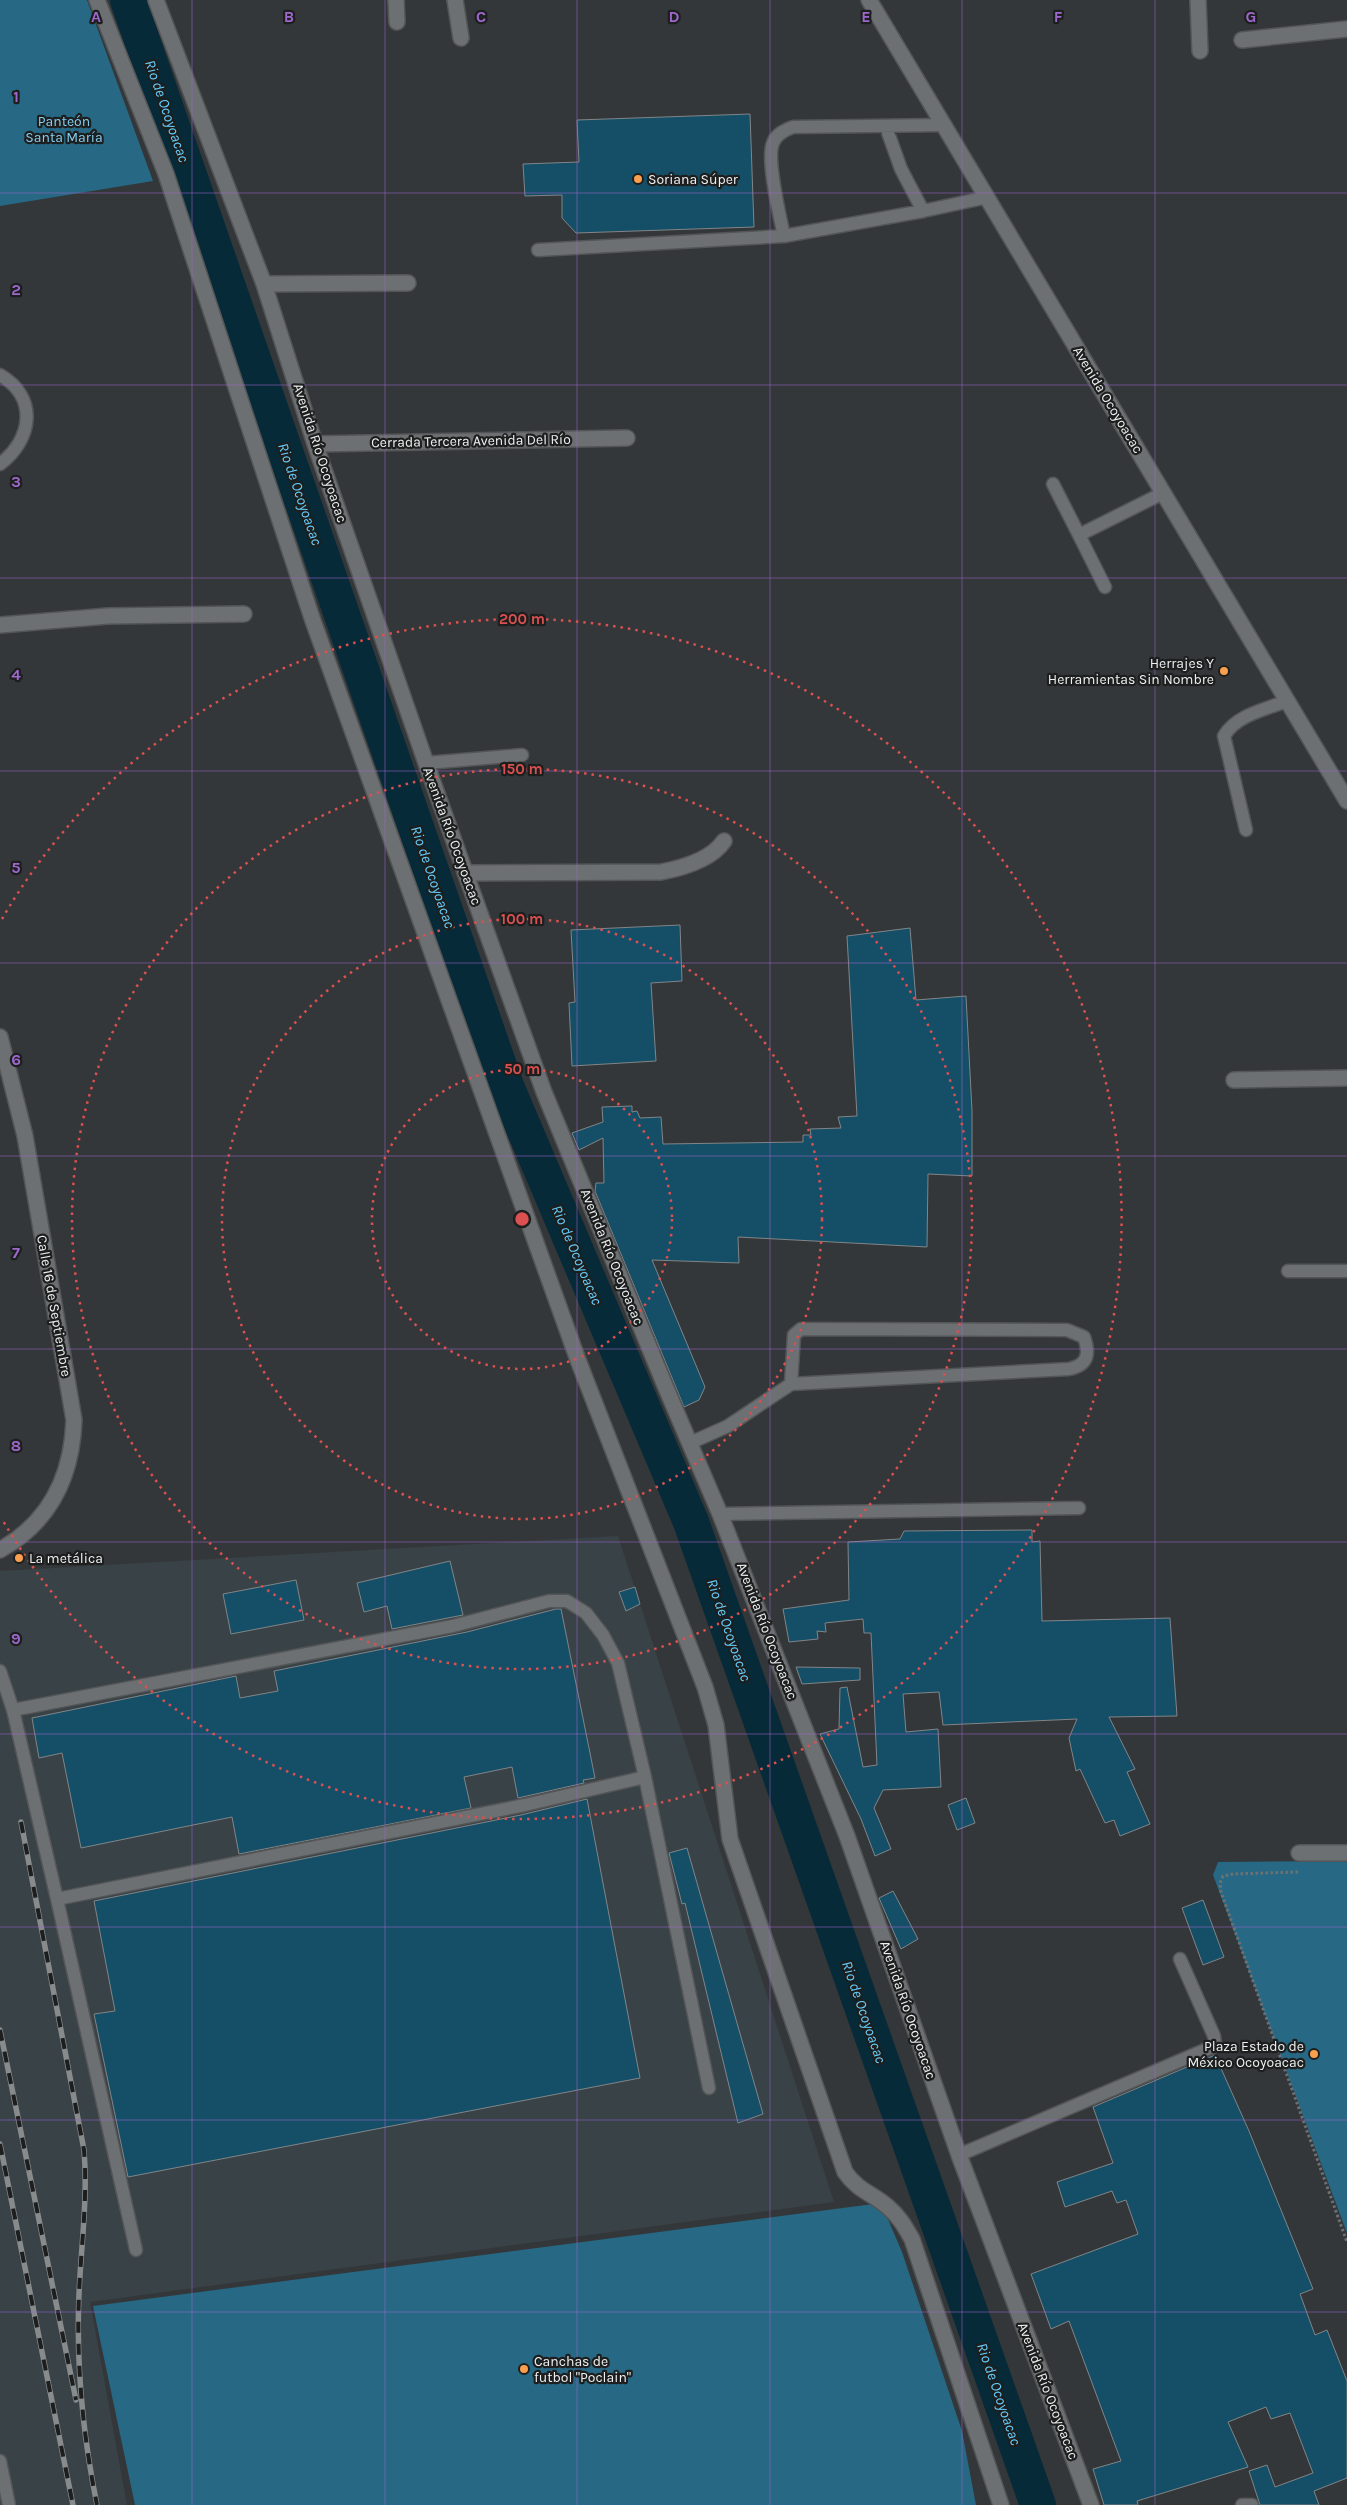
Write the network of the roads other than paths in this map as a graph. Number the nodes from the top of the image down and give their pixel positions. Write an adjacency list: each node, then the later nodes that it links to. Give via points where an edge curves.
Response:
1 (97, 0): 59 (street, via 166,174 312,618 578,1360 705,1687 716,1725 730,1839 845,2172 858,2189 897,2215 912,2239)
2 (156, 0): 19 (street, Avenida Río Ocoyoacac)
3 (396, 0): 7 (street)
4 (455, 0): 9 (street)
5 (869, 0): 12 (street, Avenida Ocoyoacac)
6 (1198, 0): 11 (street)
7 (397, 22)
8 (1347, 30): 10 (street)
9 (461, 38)
10 (1242, 40)
11 (1200, 51)
12 (944, 125): 13 (lane); 14 (street, Avenida Ocoyoacac)
13 (886, 127): 15 (lane, via 901,169); 16 (lane, via 793,127 777,136 771,148)
14 (988, 197): 15 (lane); 25 (street, Avenida Ocoyoacac)
15 (923, 211): 16 (lane)
16 (784, 236): 17 (lane)
17 (538, 250)
18 (408, 283): 19 (street)
19 (264, 284): 22 (street, Avenida Río Ocoyoacac)
20 (0, 375): 23 (lane, via 18,390 28,422 24,438)
21 (627, 438): 22 (street, Cerrada Tercera Avenida Del Río)
22 (315, 444): 32 (street, Avenida Río Ocoyoacac)
23 (0, 464)
24 (1053, 484): 26 (lane)
25 (1163, 493): 26 (lane); 30 (street, Avenida Ocoyoacac)
26 (1079, 535): 27 (lane)
27 (1105, 587)
28 (244, 614): 29 (street, via 108,616)
29 (0, 625)
30 (1287, 701): 33 (street, Avenida Ocoyoacac); 34 (lane, via 1240,719 1228,728 1224,736)
31 (522, 755): 32 (lane)
32 (426, 763): 36 (street, Avenida Río Ocoyoacac)
33 (1347, 801)
34 (1246, 830)
35 (724, 841): 36 (street, via 709,854 680,869 661,872)
36 (465, 874): 43 (street, Avenida Río Ocoyoacac, via 544,1092)
37 (0, 1037): 46 (street, Calle 16 de Septiembre, via 25,1136 74,1420 69,1464 52,1503 12,1544)
38 (1347, 1078): 39 (street)
39 (1234, 1080)
40 (1288, 1271): 41 (lane)
41 (1347, 1271)
42 (791, 1384): 42 (lane, via 794,1335 801,1329 1067,1330 1084,1337 1088,1348 1084,1363 1069,1369); 43 (lane, via 728,1426)
43 (690, 1443): 45 (street, Avenida Río Ocoyoacac)
44 (1079, 1508): 45 (lane)
45 (720, 1514): 55 (street, Avenida Río Ocoyoacac, via 847,1836)
46 (0, 1550)
47 (0, 1671): 48 (lane)
48 (13, 1710): 49 (lane, via 453,1626 558,1599 576,1605 586,1613 610,1647 618,1664); 52 (lane)
49 (645, 1777): 52 (lane, via 525,1805); 54 (lane)
50 (1299, 1852): 51 (street)
51 (1347, 1853)
52 (58, 1899): 56 (lane)
53 (1180, 1959): 55 (lane, via 1214,2036 1212,2047)
54 (709, 2088)
55 (959, 2154): 60 (street, Avenida Río Ocoyoacac)
56 (136, 2250)
57 (0, 2461): 58 (lane)
58 (9, 2505)
59 (1001, 2505)
60 (1091, 2505)
61 (1242, 2505): 62 (lane)
62 (1252, 2505)

